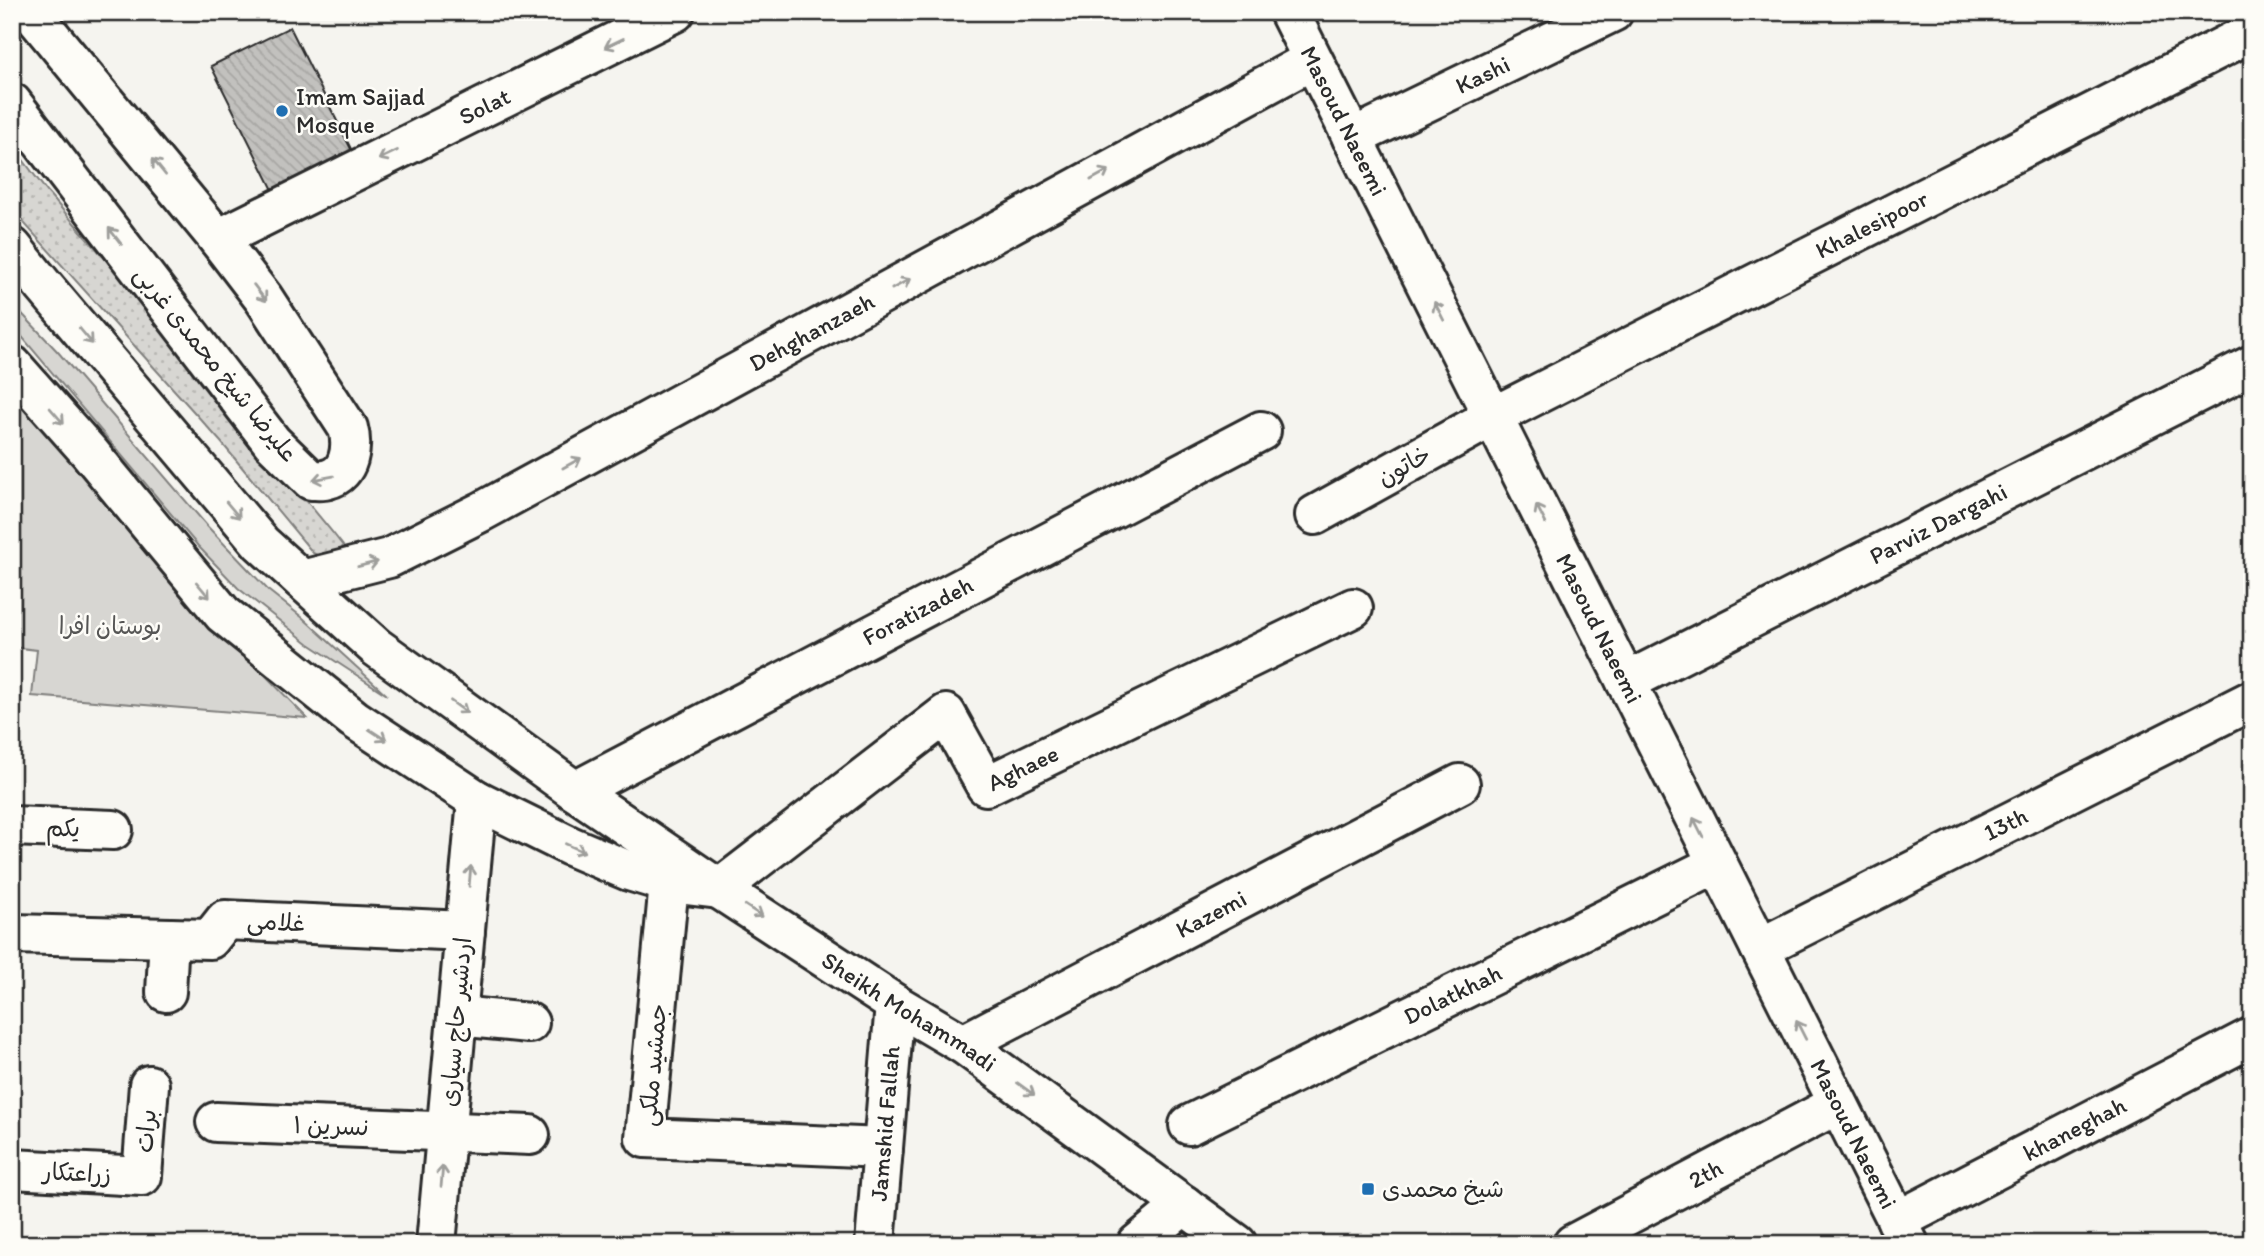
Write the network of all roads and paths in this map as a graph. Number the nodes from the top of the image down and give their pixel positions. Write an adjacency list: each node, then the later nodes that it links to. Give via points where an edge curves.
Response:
1 (32, 12): 9 (street, علیرضا شیخ محمدی غربی, one-way to 1)
2 (675, 12): 9 (street, Solat, one-way to 9)
3 (1289, 12): 6 (street, Masoud Naeemi)
4 (1613, 12): 8 (street, Kashi)
5 (2252, 32): 13 (street, Khalesipoor)
6 (1312, 60): 8 (street, Masoud Naeemi); 16 (street, Dehghanzaeh, one-way to 6, via 389,558 481,512)
7 (12, 103): 9 (street, علیرضا شیخ محمدی غربی, one-way to 7, via 264,299 348,428 352,442 348,458 342,471 329,479 311,480 272,442)
8 (1352, 138): 13 (street, Masoud Naeemi, one-way to 8)
9 (218, 239)
10 (12, 247): 16 (street, one-way to 16, via 261,542)
11 (12, 365): 22 (street, one-way to 22, via 223,614 354,719)
12 (2252, 365): 18 (street, Parviz Dargahi)
13 (1492, 417): 15 (street, خاتون); 18 (street, Masoud Naeemi, one-way to 13)
14 (1261, 431): 21 (street, Foratizadeh)
15 (1315, 515)
16 (302, 580): 21 (street, one-way to 21, via 376,647)
17 (1353, 608): 27 (street, Aghaee, via 986,786 946,714)
18 (1626, 682): 25 (street, Masoud Naeemi, one-way to 18)
19 (2252, 700): 31 (street, 13th)
20 (1460, 784): 37 (street, Kazemi)
21 (575, 791): 27 (street, Sheikh Mohammadi)
22 (477, 800): 26 (street, one-way to 26, via 570,846); 28 (street, اردشیر حاج سیاری, one-way to 22)
23 (12, 825): 24 (street, یکم)
24 (113, 830)
25 (1717, 864): 31 (street, Masoud Naeemi); 41 (street, Dolatkhah)
26 (669, 883): 27 (street); 44 (street, جمشید ملکی, via 645,1138)
27 (719, 889): 33 (street, Sheikh Mohammadi, one-way to 33)
28 (465, 931): 30 (street, غلامی, via 225,920 210,939); 34 (street, اردشیر حاج سیاری)
29 (12, 933): 30 (street, غلامی)
30 (169, 938): 32 (street)
31 (1760, 948): 39 (street, Masoud Naeemi, one-way to 31)
32 (166, 992)
33 (895, 1004): 37 (street, Sheikh Mohammadi); 44 (street, Jamshid Fallah)
34 (457, 1016): 35 (street); 42 (street, اردشیر حاج سیاری)
35 (529, 1023)
36 (2252, 1037): 48 (street, khaneghah)
37 (962, 1044): 47 (street, Sheikh Mohammadi, one-way to 47)
38 (149, 1086): 46 (street, برات)
39 (1838, 1104): 48 (street, Masoud Naeemi); 53 (street, 2th)
40 (216, 1122): 42 (street, نسرین ۱)
41 (1189, 1125)
42 (446, 1130): 43 (street, نسرین ۱); 49 (street, اردشیر حاج سیاری, one-way to 42)
43 (530, 1135)
44 (883, 1148): 50 (street, Jamshid Fallah)
45 (12, 1170): 46 (street, زراعتکار)
46 (142, 1176)
47 (1184, 1205): 51 (street); 52 (street, Sheikh Mohammadi)
48 (1903, 1232)
49 (436, 1244)
50 (875, 1244)
51 (1137, 1244)
52 (1237, 1244)
53 (1573, 1244)

